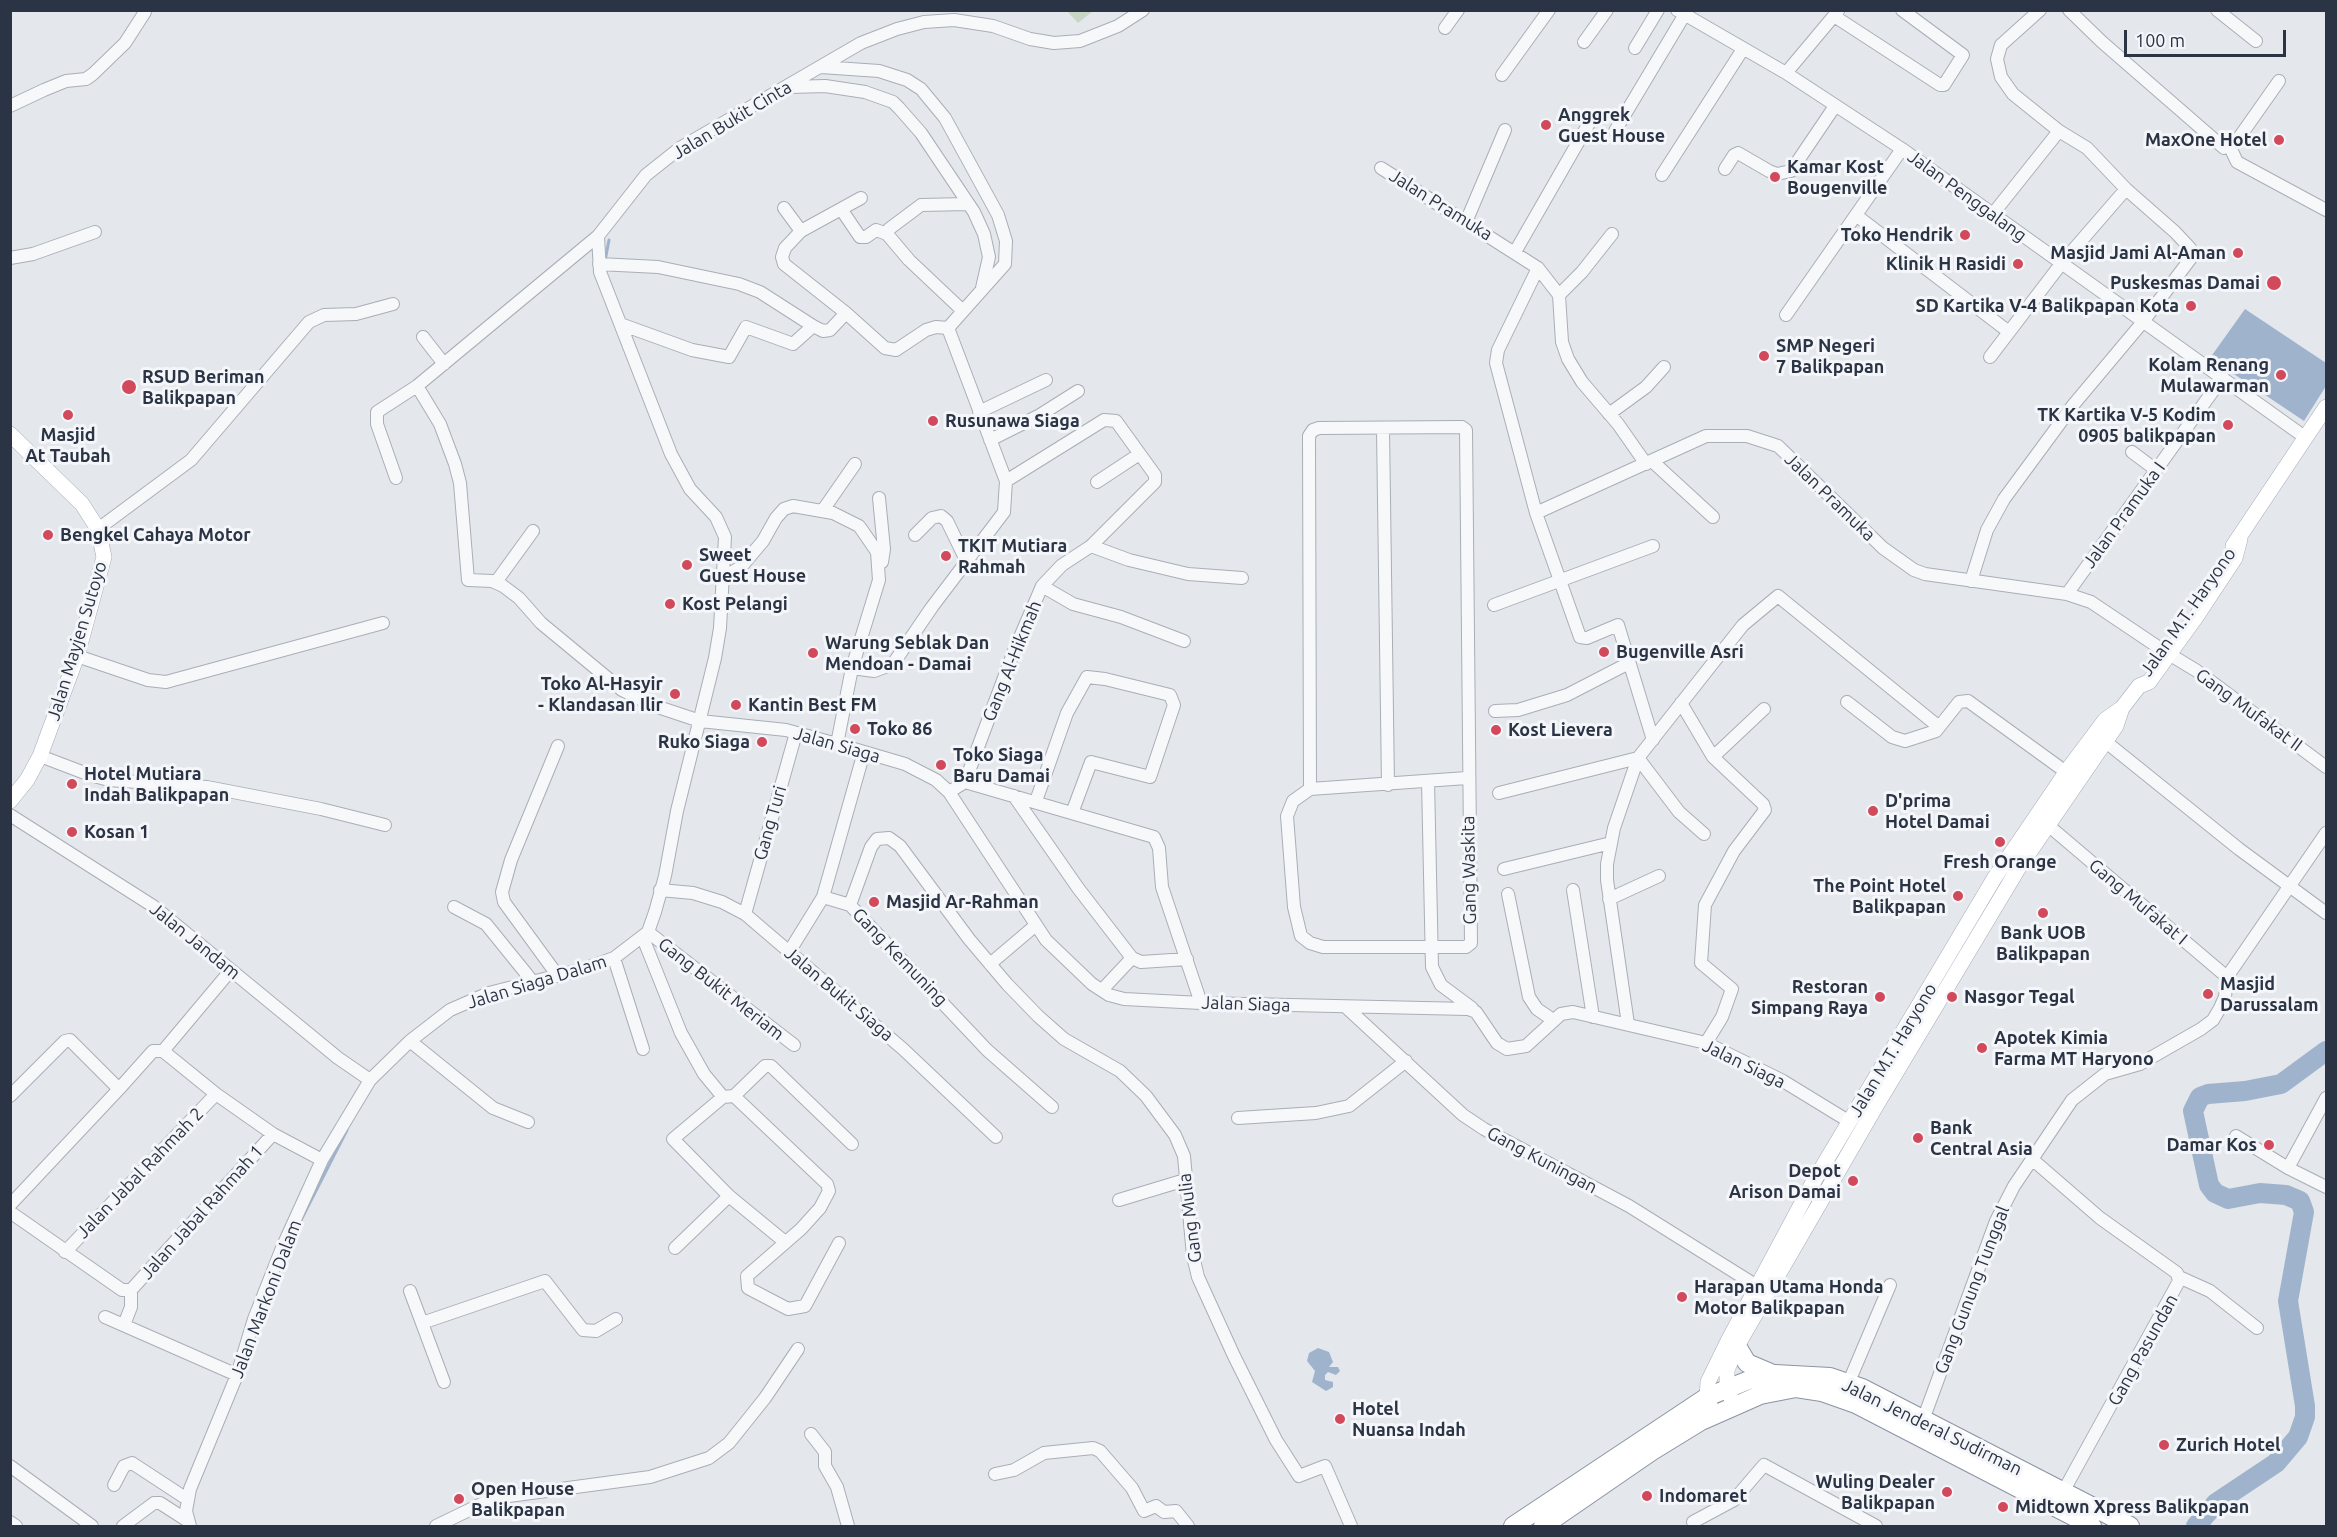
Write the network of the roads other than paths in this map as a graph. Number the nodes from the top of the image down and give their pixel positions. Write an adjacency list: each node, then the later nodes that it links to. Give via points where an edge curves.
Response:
1 (1143, 10): 20 (street, Jalan Bukit Cinta, via 1096,36 1054,43 993,26 954,20 924,22 861,43)
2 (1458, 10): 15 (street)
3 (1549, 10): 22 (street)
4 (1607, 10): 17 (street)
5 (1658, 10): 18 (street)
6 (1902, 10): 13 (street, via 1964,55 1944,85)
7 (2018, 10): 14 (street)
8 (2040, 10): 14 (street)
9 (2069, 10): 31 (street, via 2224,148)
10 (2217, 10): 16 (street)
11 (145, 12): 25 (street, via 125,43 86,79 66,81)
12 (1681, 12): 19 (street, Jalan Penggalang); 29 (street)
13 (1836, 13): 21 (street)
14 (2029, 18): 30 (street, via 2001,45 1997,66 2013,94)
15 (1445, 28)
16 (2256, 41)
17 (1584, 42)
18 (1635, 48)
19 (1743, 49): 21 (street, Jalan Penggalang); 35 (street)
20 (820, 67): 24 (street, Jalan Bukit Cinta); 45 (street, via 879,71 908,80 921,89 945,118 999,214)
21 (1786, 74): 26 (street, Jalan Penggalang)
22 (1502, 75)
23 (2279, 81): 31 (street)
24 (788, 87): 38 (street, via 825,86 865,92 892,102 921,133); 51 (street, Jalan Bukit Cinta, via 680,148 646,175)
25 (10, 106)
26 (1835, 106): 32 (street, Jalan Penggalang); 34 (street, via 1791,171 1777,174 1738,153)
27 (1592, 118): 52 (street)
28 (1505, 130): 44 (street)
29 (1615, 131)
30 (2059, 131): 36 (street, via 2087,148); 42 (street)
31 (2230, 147): 41 (street, via 2237,162)
32 (1902, 149): 42 (street, Jalan Penggalang); 43 (street)
33 (1381, 168): 44 (street, Jalan Pramuka)
34 (1725, 169)
35 (1662, 175)
36 (2126, 189): 55 (street); 63 (street, via 2190,248 2187,267)
37 (861, 198): 40 (street)
38 (967, 204): 48 (street, via 916,207); 49 (street)
39 (784, 208): 46 (street)
40 (841, 209): 46 (street); 48 (street, via 860,237 876,230)
41 (2326, 210)
42 (1992, 214): 55 (street, Jalan Penggalang)
43 (1857, 216): 62 (street); 67 (street)
44 (1466, 222): 52 (street, Jalan Pramuka)
45 (1002, 227): 49 (street); 57 (street, via 1005,264)
46 (801, 231): 61 (street, via 785,248 784,264)
47 (95, 232): 53 (street, via 33,255)
48 (887, 234): 60 (street)
49 (984, 234): 57 (street, via 989,257)
50 (1612, 234): 58 (street)
51 (598, 236): 54 (street); 70 (street, Jalan Bukit Cinta)
52 (1515, 252): 56 (street, Jalan Pramuka)
53 (10, 258)
54 (599, 264): 64 (street, via 610,302); 65 (street, via 658,267 739,284 760,292)
55 (2061, 264): 63 (street, Jalan Penggalang); 67 (street)
56 (1538, 268): 58 (street, Jalan Pramuka); 93 (street, via 1498,350 1496,363)
57 (981, 289): 60 (street)
58 (1559, 295): 78 (street, via 1564,351 1582,382)
59 (393, 304): 95 (street, via 356,314 324,315 309,322 191,460)
60 (963, 311): 66 (street)
61 (846, 313): 65 (street, via 830,330); 66 (street, via 890,350 926,330)
62 (1786, 315)
63 (2142, 323): 72 (street, Jalan Penggalang); 105 (street, via 2074,404 2004,499 1987,530)
64 (623, 325): 65 (street, via 692,350 729,357 746,327 794,344); 102 (street, via 671,454 690,489 722,525)
65 (813, 326)
66 (948, 328): 77 (street)
67 (2009, 332): 69 (street)
68 (423, 337): 70 (street)
69 (1990, 357)
70 (444, 364): 74 (street, Jalan Bukit Cinta)
71 (1664, 367): 78 (street, via 1647,387)
72 (2223, 377): 81 (street, Jalan Penggalang); 87 (street, Jalan Pramuka I)
73 (1046, 380): 77 (street)
74 (417, 386): 88 (street, Jalan Bukit Cinta, via 376,413); 106 (street, via 440,424 456,464 468,580)
75 (1078, 392): 82 (street)
76 (2326, 406): 81 (main road, Jalan M.T. Haryono)
77 (979, 412): 82 (street)
78 (1609, 414): 85 (street)
79 (1383, 429): 134 (street, via 1466,430); 137 (street); 138 (street, via 1319,428 1309,436)
80 (10, 434): 95 (main road, Jalan Mayjen Sutoyo, via 71,490)
81 (2306, 438): 112 (main road, Jalan M.T. Haryono)
82 (990, 440): 89 (street)
83 (2132, 452): 87 (street)
84 (1138, 455): 89 (street, via 1116,422 1104,420); 90 (street); 98 (street, Gang Al-Hikmah, via 1156,478)
85 (1649, 462): 93 (street, Jalan Pramuka); 94 (street); 105 (street, Jalan Pramuka, via 1706,436 1764,440 1778,446 1882,548 1914,570)
86 (855, 464): 92 (street)
87 (2156, 470): 108 (street, Jalan Pramuka I)
88 (396, 478)
89 (1006, 481): 100 (street, via 1004,512)
90 (1097, 482)
91 (879, 498): 101 (street, via 884,549)
92 (823, 510): 101 (street, via 859,526 877,552); 102 (street, via 801,506 784,509 752,555)
93 (1536, 513): 104 (street)
94 (1713, 517)
95 (98, 529): 113 (main road, Jalan Mayjen Sutoyo, via 104,557)
96 (533, 531): 106 (street)
97 (915, 535): 100 (street, via 932,518 941,516)
98 (1091, 546): 103 (street, via 1188,574); 107 (street, Gang Al-Hikmah, via 1062,565)
99 (1653, 546): 104 (street)
100 (967, 562): 115 (street, via 893,664 874,671)
101 (879, 566): 115 (street, via 879,580)
102 (724, 577): 121 (street, via 720,628)
103 (1242, 578)
104 (1559, 580): 109 (street); 114 (street, via 1580,637 1587,638 1618,625)
105 (1971, 581): 108 (street, Jalan Pramuka)
106 (496, 582): 121 (street, Jalan Siaga, via 622,690)
107 (1042, 586): 111 (street, via 1073,604); 136 (street, Gang Al-Hikmah)
108 (2067, 594): 112 (street, Jalan Pramuka, via 2103,607)
109 (1494, 605)
110 (383, 624): 113 (street, via 166,682 148,680)
111 (1184, 641)
112 (2165, 652): 118 (main road, Jalan M.T. Haryono, via 2141,676 2139,686); 132 (street, Gang Mufakat II, via 2197,670)
113 (76, 656): 129 (main road, Jalan Mayjen Sutoyo)
114 (1629, 663): 120 (street, via 1567,695 1518,710); 124 (street)
115 (852, 668): 126 (street)
116 (1847, 702): 122 (street, via 1900,741 1918,739)
117 (1681, 703): 122 (street, via 1743,625 1778,596); 124 (street); 130 (street)
118 (2122, 708): 125 (main road, Jalan M.T. Haryono); 133 (main road, Jalan M.T. Haryono, via 2105,720)
119 (1764, 709): 130 (street)
120 (1495, 711)
121 (700, 721): 123 (street, Jalan Siaga); 154 (street)
122 (1939, 727): 133 (street, via 1960,701 1968,701)
123 (796, 733): 126 (street, Jalan Siaga); 162 (street, Gang Turi)
124 (1653, 740): 131 (street)
125 (2106, 742): 147 (main road, Jalan M.T. Haryono); 153 (street)
126 (837, 744): 128 (street, Jalan Siaga)
127 (558, 746): 172 (street, via 502,892 504,902)
128 (864, 752): 139 (street, Jalan Siaga, via 921,771); 157 (street)
129 (40, 756): 142 (main road, Jalan Mayjen Sutoyo); 146 (street, via 109,780 207,787)
130 (1713, 757): 183 (street, via 1763,804 1764,814 1734,851 1705,905 1701,963 1732,989 1722,1017)
131 (1638, 759): 140 (street); 148 (street, via 1679,812); 150 (street)
132 (2326, 767)
133 (2066, 771): 197 (main road, Jalan M.T. Haryono, via 1995,877)
134 (1467, 778): 135 (street); 165 (street, Gang Waskita, via 1471,945)
135 (1428, 781): 137 (street); 165 (street)
136 (965, 782): 139 (street); 141 (street)
137 (1388, 785): 138 (street)
138 (1310, 789): 165 (street, via 1293,801 1287,816 1294,907 1301,936 1323,947)
139 (949, 792): 163 (street, Jalan Siaga)
140 (1499, 793)
141 (1014, 796): 143 (street); 168 (street)
142 (10, 801)
143 (1036, 801): 144 (street); 144 (street, via 1067,713 1087,677 1170,695 1174,705 1150,777 1090,762)
144 (1072, 813): 169 (street, via 1154,837 1159,848 1162,887)
145 (10, 815): 171 (street, Jalan Jandam, via 153,906)
146 (385, 825)
147 (2049, 826): 173 (street, Gang Mufakat I); 225 (main road, Jalan M.T. Haryono, via 1994,908)
148 (1704, 834)
149 (2324, 841): 153 (street)
150 (1611, 843): 151 (street); 158 (street, via 1607,864)
151 (1504, 869)
152 (1659, 876): 158 (street)
153 (2289, 887): 161 (street); 173 (street)
154 (660, 890): 162 (street, Jalan Bukit Siaga, via 693,893); 164 (street)
155 (1573, 890): 179 (street)
156 (1508, 894): 180 (street, via 1529,997 1537,1009)
157 (824, 897): 159 (street, Gang Kemuning); 166 (street)
158 (1609, 899): 181 (street)
159 (850, 905): 170 (street, Gang Mulia, via 871,848 877,839 889,837 900,846); 194 (street, Gang Kemuning, via 987,1050)
160 (453, 907): 174 (street, via 486,924)
161 (2326, 913)
162 (745, 914): 166 (street, Jalan Bukit Siaga)
163 (1036, 925): 170 (street); 175 (street, Jalan Siaga, via 1061,957)
164 (645, 935): 167 (street, Jalan Siaga Dalam); 184 (street, Gang Bukit Meriam); 192 (street, via 681,1033 704,1074)
165 (1431, 948): 178 (street, via 1435,977)
166 (789, 952): 200 (street, Jalan Bukit Siaga, via 903,1049)
167 (614, 958): 172 (street, Jalan Siaga Dalam); 185 (street)
168 (1132, 958): 169 (street, via 1141,962); 175 (street)
169 (1188, 959): 176 (street)
170 (990, 964): 205 (street, Gang Mulia, via 1064,1039 1133,1082 1175,1135 1184,1156)
171 (231, 970): 186 (street); 188 (street, Jalan Jandam)
172 (558, 976): 174 (street, Jalan Siaga Dalam)
173 (2227, 977): 203 (street, Gang Gunung Tunggal, via 2225,997 2213,1020 2154,1057 2104,1074 2088,1085 2072,1100)
174 (533, 982): 182 (street, Jalan Siaga Dalam, via 459,1005)
175 (1102, 990): 176 (street, Jalan Siaga, via 1124,999)
176 (1201, 1003): 177 (street, Jalan Siaga)
177 (1347, 1008): 178 (street, Jalan Siaga, via 1456,1008); 187 (street, Gang Kuningan)
178 (1476, 1012): 180 (street, via 1497,1044 1507,1049 1526,1046)
179 (1593, 1017): 180 (street, Jalan Siaga, via 1567,1011); 181 (street, Jalan Siaga)
180 (1553, 1020)
181 (1628, 1024): 183 (street, Jalan Siaga)
182 (410, 1041): 188 (street, Jalan Siaga Dalam); 196 (street, via 493,1108)
183 (1706, 1043): 197 (street, Jalan Siaga, via 1783,1081)
184 (794, 1045)
185 (643, 1049)
186 (163, 1051): 189 (street, via 153,1051); 190 (street)
187 (1406, 1061): 195 (street, via 1348,1106 1316,1113); 217 (street, Gang Kuningan, via 1484,1130 1629,1206)
188 (369, 1080): 202 (street, Jalan Markoni Dalam)
189 (119, 1089): 191 (street, via 70,1040); 209 (street)
190 (216, 1094): 198 (street); 214 (street, Jalan Jabal Rahmah 2)
191 (10, 1096)
192 (728, 1096): 201 (street, via 765,1066 771,1066); 207 (street, via 673,1139); 211 (street, via 826,1184 829,1191 820,1208)
193 (2326, 1098): 204 (street)
194 (1052, 1107)
195 (1238, 1118)
196 (528, 1122)
197 (1850, 1122): 217 (main road, Jalan M.T. Haryono)
198 (273, 1134): 202 (street); 218 (street, Jalan Jabal Rahmah 1)
199 (2236, 1136): 204 (street)
200 (996, 1137)
201 (852, 1144)
202 (322, 1160): 228 (street, Jalan Markoni Dalam, via 282,1248)
203 (2033, 1160): 215 (street, Gang Pasundan, via 2100,1218); 235 (street, Gang Gunung Tunggal, via 1996,1221)
204 (2288, 1168): 206 (street)
205 (1185, 1180): 208 (street); 251 (street, Gang Mulia, via 1198,1277 1234,1356 1276,1440 1299,1476 1325,1466)
206 (2326, 1187)
207 (729, 1196): 211 (street); 213 (street)
208 (1119, 1200)
209 (10, 1205)
210 (10, 1212): 214 (street)
211 (785, 1242): 212 (street, via 747,1275 746,1282 753,1293 793,1310 805,1306)
212 (838, 1243)
213 (675, 1248)
214 (64, 1252): 218 (street, via 122,1290)
215 (2179, 1277): 224 (street, via 2210,1291); 240 (street, Gang Pasundan, via 2178,1287)
216 (1890, 1285): 230 (street)
217 (1757, 1286): 232 (main road, Jalan M.T. Haryono, via 1712,1372)
218 (131, 1290): 223 (street, via 131,1307)
219 (410, 1291): 222 (street)
220 (105, 1317): 223 (street)
221 (616, 1319): 222 (street, via 596,1331 583,1330 544,1281)
222 (422, 1323): 229 (street)
223 (124, 1325): 228 (street)
224 (2257, 1328)
225 (1737, 1346): 227 (highway, via 1747,1364); 231 (main road, Jalan M.T. Haryono, via 1726,1370)
226 (798, 1349): 248 (street, via 729,1443 710,1458 650,1477 494,1498)
227 (1775, 1374): 230 (highway, Jalan Jenderal Sudirman, via 1830,1377); 231 (highway, Jalan Jenderal Sudirman)
228 (237, 1375): 241 (street, Jalan Markoni Dalam)
229 (444, 1382)
230 (1848, 1384): 235 (highway, Jalan Jenderal Sudirman)
231 (1727, 1388): 232 (highway, Jalan Jenderal Sudirman); 233 (main road)
232 (1707, 1397): 234 (main road); 252 (highway, Jalan Jenderal Sudirman)
233 (1735, 1406): 234 (highway, Jalan Jenderal Sudirman); 255 (highway, Jalan Jenderal Sudirman, via 1760,1395 1796,1388 1840,1397)
234 (1715, 1414): 253 (highway, Jalan Jenderal Sudirman, via 1652,1451)
235 (1923, 1420): 240 (highway, Jalan Jenderal Sudirman)
236 (811, 1434): 249 (street, via 825,1452 825,1466 837,1487)
237 (10, 1466): 246 (street)
238 (995, 1474): 250 (street, via 1014,1470 1044,1453 1093,1448 1132,1488 1143,1511 1156,1506 1164,1512 1176,1510)
239 (114, 1485): 241 (street, via 124,1466 132,1464)
240 (2063, 1492): 256 (highway, Jalan Jenderal Sudirman)
241 (188, 1499): 244 (street, Jalan Markoni Dalam)
242 (10, 1522): 245 (street)
243 (1693, 1522): 254 (street, via 1734,1500 1764,1466)
244 (189, 1524): 247 (street, via 166,1506 154,1503)
245 (16, 1527)
246 (92, 1527)
247 (123, 1527)
248 (436, 1527)
249 (848, 1527)
250 (1188, 1527)
251 (1351, 1527)
252 (1513, 1527)
253 (1544, 1527)
254 (1876, 1527)
255 (2092, 1527)
256 (2130, 1527)

